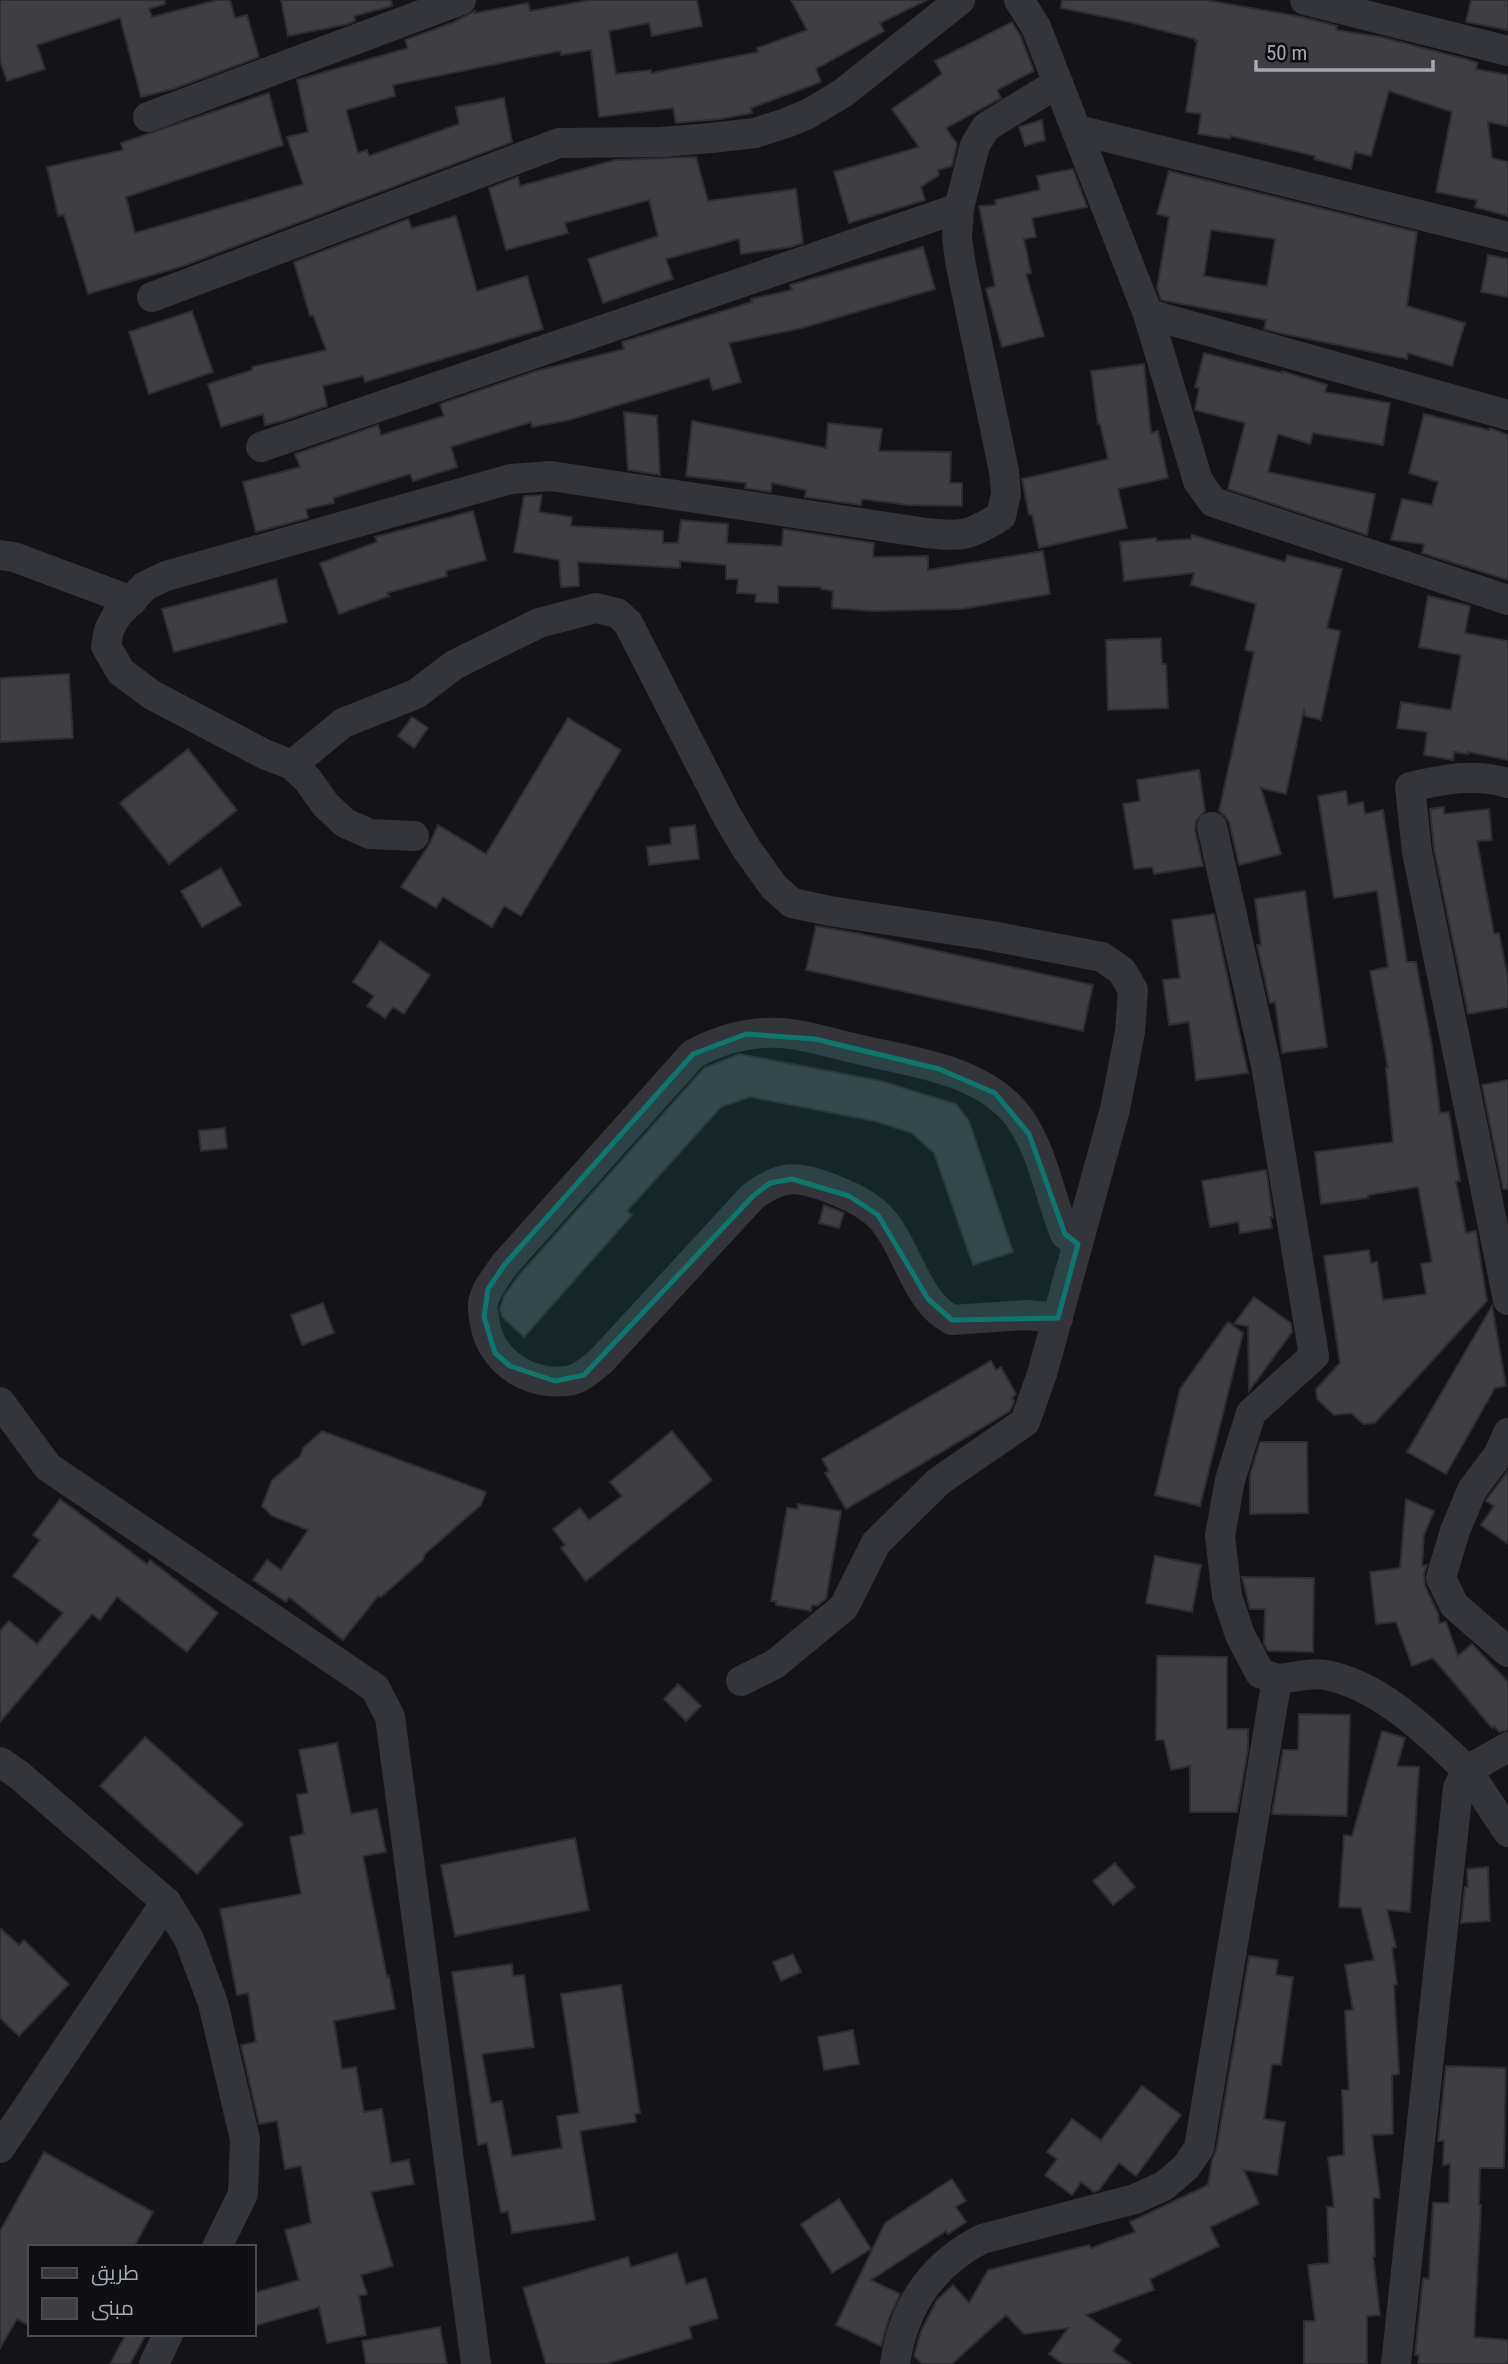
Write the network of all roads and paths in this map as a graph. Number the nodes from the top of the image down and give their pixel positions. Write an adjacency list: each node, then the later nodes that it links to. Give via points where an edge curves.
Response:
1 (461, 0): 7 (street)
2 (960, 0): 11 (street, via 843,93 808,114 755,133 662,142 559,143)
3 (1019, 0): 6 (street, via 1037,27)
4 (1305, 0): 5 (street)
5 (1508, 51)
6 (1058, 83): 8 (street); 9 (street, via 986,127 975,145)
7 (148, 117)
8 (1078, 130): 10 (street); 12 (street)
9 (959, 208): 14 (street); 17 (street, via 961,266 1006,494 1001,516 976,532 957,536 926,533 551,476 511,479 166,576 145,586)
10 (1508, 237)
11 (152, 297)
12 (1148, 314): 13 (street); 16 (street, via 1198,481 1213,502)
13 (1508, 415)
14 (261, 447)
15 (0, 555): 17 (street)
16 (1508, 600)
17 (132, 601): 18 (street, via 117,615 107,638 106,646 121,672 152,695)
18 (292, 765): 21 (street, via 345,823 370,834); 22 (street, via 343,723 416,694 454,665 539,623 596,608 617,613 628,623 740,838 774,887 792,903 1102,957 1122,971 1133,990 1130,1032 1115,1109)
19 (1508, 783): 23 (street, via 1450,778 1410,787 1417,852)
20 (1212, 827): 28 (street, via 1266,1065 1314,1356 1251,1413 1230,1480 1220,1536 1227,1597 1240,1635 1260,1674)
21 (414, 836)
22 (1078, 1244): 24 (street); 24 (street, via 1065,1234 1029,1134 1013,1109 995,1093 939,1069 852,1048 781,1033 746,1034 716,1041 693,1054 505,1264 482,1304 495,1353 510,1366 555,1381 584,1375 752,1196 770,1183 792,1179 849,1196 878,1215 928,1299 952,1320 1026,1315)
23 (1508, 1300)
24 (1058, 1318): 29 (street, via 1025,1422 939,1481 876,1543 844,1607 775,1664)
25 (0, 1402): 39 (street, via 48,1467 375,1688 390,1717)
26 (1508, 1433): 27 (street, via 1499,1454 1472,1490 1441,1578 1454,1605)
27 (1508, 1652)
28 (1277, 1679): 32 (street, via 1324,1675 1368,1691 1419,1724); 40 (street, via 1199,2148 1164,2186 1135,2199 966,2247 918,2296 898,2338)
29 (741, 1681)
30 (1508, 1747): 32 (street)
31 (0, 1762): 34 (street)
32 (1466, 1770): 33 (street); 41 (street, via 1458,1788)
33 (1508, 1832)
34 (166, 1902): 35 (street); 36 (street, via 189,1939 213,2003 245,2139 243,2194)
35 (0, 2148)
36 (218, 2245)
37 (167, 2336): 38 (street)
38 (154, 2364)
39 (476, 2364)
40 (895, 2364)
41 (1396, 2364)

